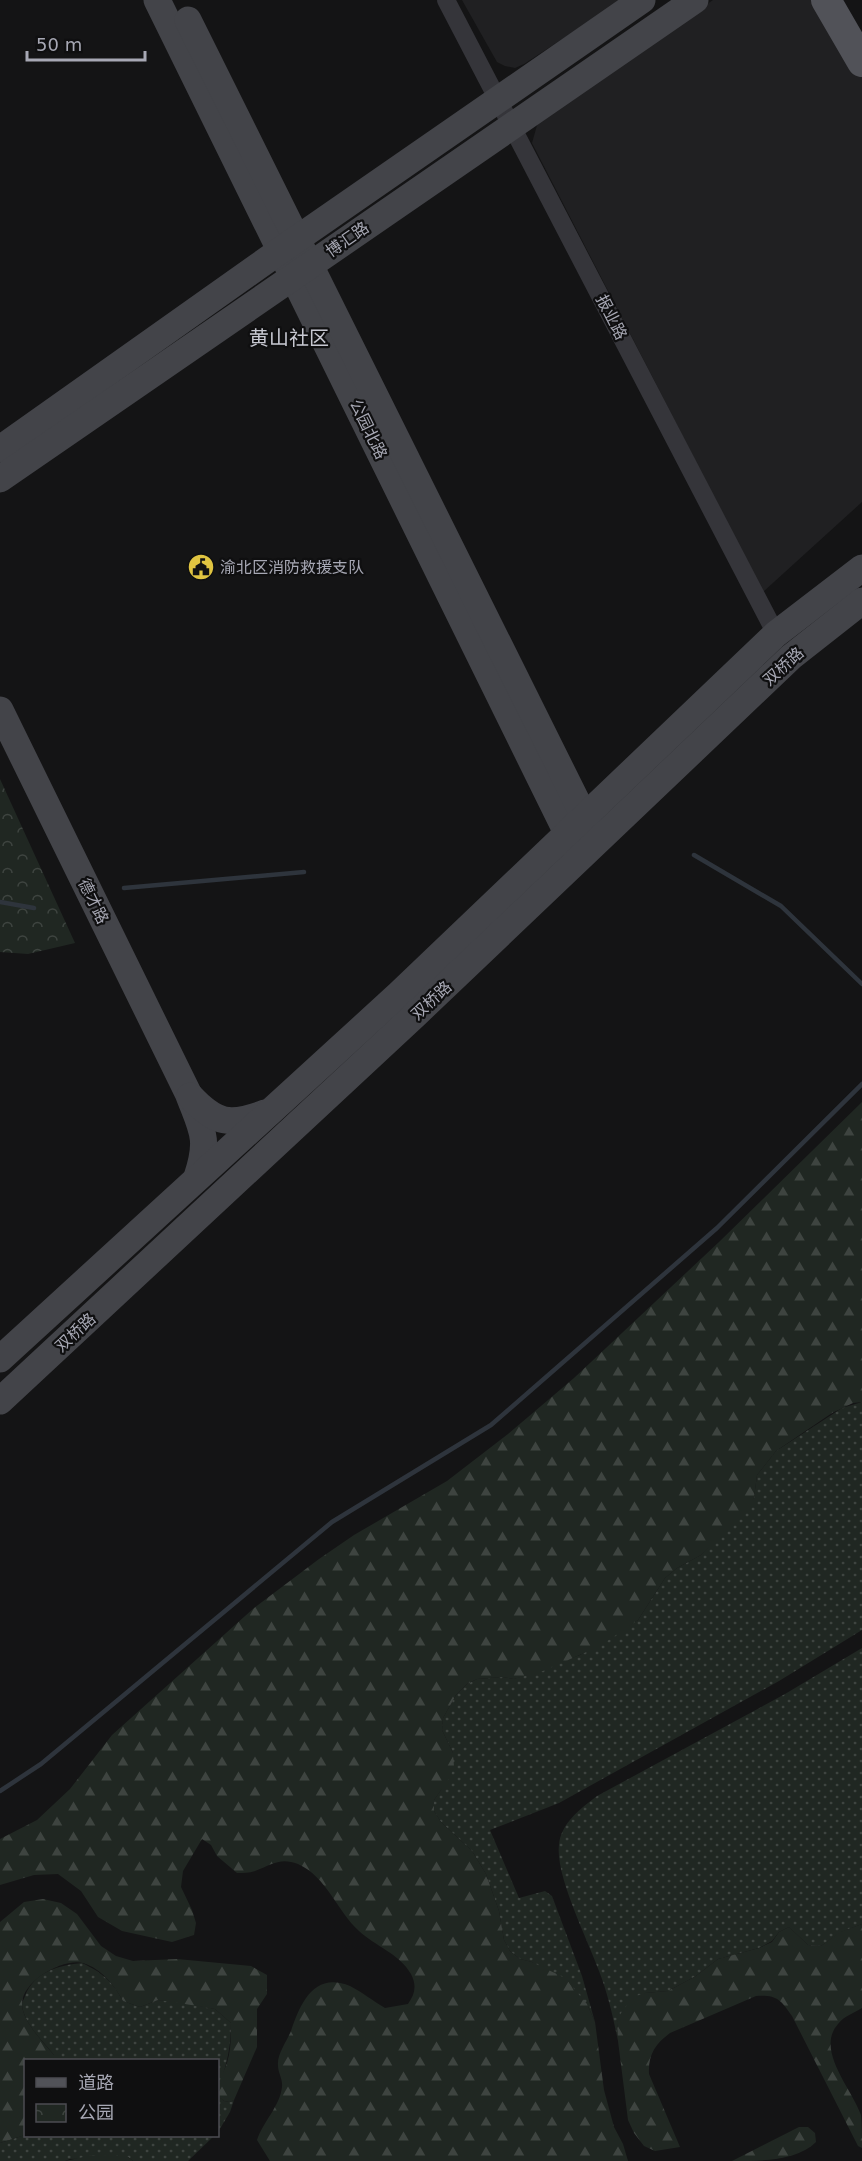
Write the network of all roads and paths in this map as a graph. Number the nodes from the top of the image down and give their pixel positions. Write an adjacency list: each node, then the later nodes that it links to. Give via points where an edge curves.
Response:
1 (157, 0): 10 (main road, 公园北路)
2 (178, 0): 10 (main road, 公园北路)
3 (447, 0): 8 (street, 报业路)
4 (642, 0): 8 (main road, 博汇路)
5 (695, 0): 9 (main road, 博汇路)
6 (826, 0): 7 (main road)
7 (862, 62)
8 (499, 99): 9 (street, 报业路); 10 (main road, 博汇路)
9 (513, 125): 11 (main road, 博汇路); 16 (street, 报业路)
10 (289, 245): 11 (main road, 公园北路); 12 (main road, 博汇路)
11 (302, 271): 13 (main road, 博汇路); 18 (main road, 公园北路)
12 (0, 449)
13 (0, 478)
14 (862, 568): 16 (main road, 双桥路)
15 (862, 601): 19 (main road, 双桥路, via 791,657)
16 (776, 634): 18 (main road, 双桥路)
17 (0, 710): 20 (main road, 德才路)
18 (576, 825): 19 (main road, 公园北路); 21 (main road, 双桥路)
19 (589, 850): 24 (main road, 双桥路)
20 (188, 1093): 21 (main road, 德才路, via 203,1110 225,1121 247,1120); 22 (main road, 德才路, via 205,1144)
21 (270, 1111): 22 (main road, 双桥路)
22 (197, 1177): 23 (main road, 双桥路)
23 (0, 1359)
24 (2, 1394)

